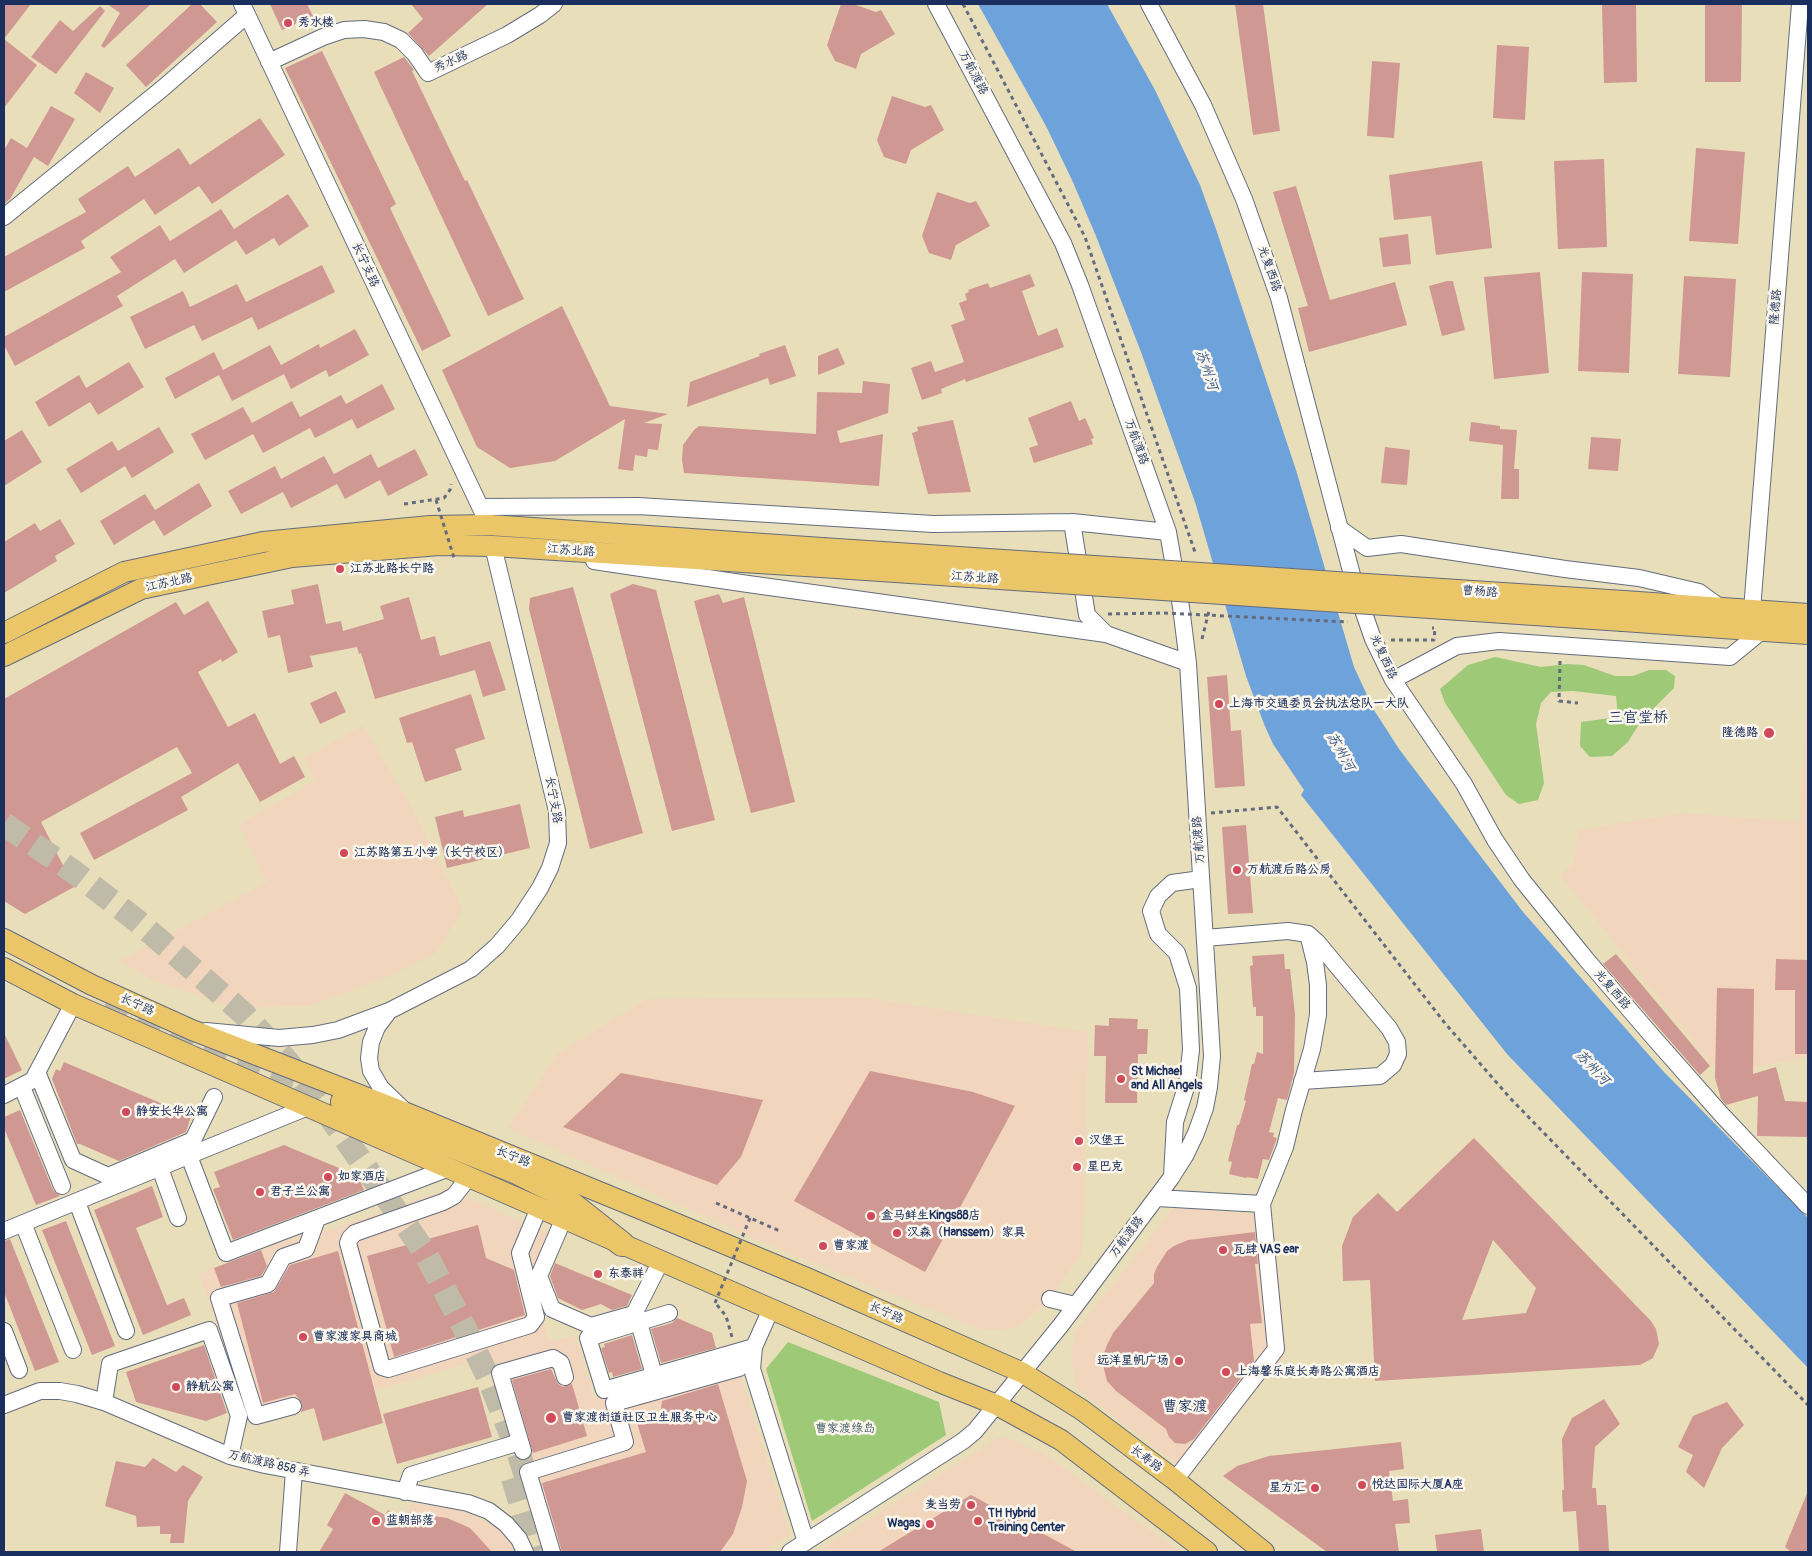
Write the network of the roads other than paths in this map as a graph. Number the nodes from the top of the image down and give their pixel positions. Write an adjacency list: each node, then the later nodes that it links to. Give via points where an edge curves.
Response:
1 (554, 4): 6 (street, 秀水路, via 507,35 428,73 401,40 364,28 323,37)
2 (936, 4): 12 (street, 万航渡路, via 1063,242)
3 (1149, 4): 11 (street, 光复西路, via 1203,105 1244,199 1279,298)
4 (244, 9): 6 (street, 长宁支路); 7 (street, via 163,88)
5 (1802, 11): 18 (street, 隆德路)
6 (269, 62): 8 (street, 长宁支路)
7 (4, 217)
8 (480, 507): 9 (street, via 638,506 933,524); 10 (street, 长宁支路)
9 (1072, 522): 12 (street); 21 (street, via 1088,614)
10 (489, 525): 15 (main road, 江苏北路, bridge); 20 (main road, 江苏北路, via 430,526 263,542 124,572)
11 (1339, 528): 17 (street, via 1367,548 1401,544 1639,578 1699,592); 26 (street, 光复西路, via 1373,639)
12 (1168, 532): 25 (street, 万航渡路)
13 (493, 546): 16 (main road, 江苏北路, bridge); 24 (main road, 江苏北路, via 439,545 292,557 141,589); 33 (street, 长宁支路, via 557,812 558,844 540,888 497,946 471,969)
14 (561, 556): 21 (street)
15 (1152, 570): 17 (main road, 曹杨路, bridge)
16 (1157, 590): 23 (main road, 曹杨路, bridge)
17 (1721, 608): 18 (main road, 曹杨路)
18 (1752, 610): 19 (main road, 曹杨路)
19 (1808, 614)
20 (4, 633)
21 (1106, 634): 25 (street)
22 (1758, 634): 26 (street, via 1730,657 1499,641 1457,646)
23 (1808, 634)
24 (4, 656)
25 (1188, 663): 27 (street, 万航渡路)
26 (1393, 680): 52 (street, 光复西路, via 1464,784 1522,880 1653,1038)
27 (1201, 879): 29 (street, 万航渡路); 47 (street, via 1172,883 1158,896 1151,911 1158,934 1177,953 1188,988 1191,1050 1187,1084 1175,1122)
28 (1308, 934): 29 (street, via 1288,931); 36 (street, via 1318,985 1318,1014); 36 (street, via 1389,1028 1397,1042 1398,1054 1393,1065 1380,1076)
29 (1204, 938): 47 (street, 万航渡路, via 1212,1056 1209,1087 1196,1133)
30 (4, 939): 34 (main road, 长宁路, via 92,985)
31 (4, 968): 32 (main road, 长宁路)
32 (73, 1004): 35 (street); 41 (main road, 长宁路)
33 (389, 1011): 34 (street, 长宁支路, via 338,1030 313,1035 278,1038); 42 (street, 长宁支路, via 371,1042 371,1071 381,1088)
34 (192, 1030): 42 (main road, 长宁路)
35 (37, 1072): 37 (street, via 33,1080); 43 (street, via 73,1160 108,1176)
36 (1302, 1081): 51 (street, via 1285,1147)
37 (22, 1087): 38 (street); 48 (street)
38 (4, 1095)
39 (214, 1097): 43 (street)
40 (344, 1102): 59 (highway, via 515,1171 555,1192)
41 (308, 1107): 43 (street); 45 (main road, 长宁路)
42 (409, 1114): 71 (main road, 长宁路, via 800,1275)
43 (193, 1149): 44 (street); 55 (street, via 226,1253)
44 (160, 1168): 50 (street); 54 (street)
45 (449, 1168): 46 (main road, 长宁路); 55 (street)
46 (469, 1177): 53 (main road, 长宁路); 53 (street, via 454,1196 443,1202 355,1233 350,1238 348,1243 382,1367 388,1369 530,1325 536,1317 520,1253)
47 (1171, 1178): 49 (street, 万航渡路)
48 (62, 1186)
49 (1157, 1198): 51 (street); 62 (street, 万航渡路)
50 (77, 1202): 57 (street); 67 (street)
51 (1262, 1204): 80 (street, via 1276,1349)
52 (1808, 1206)
53 (539, 1208): 56 (main road, 长宁路)
54 (178, 1218)
55 (317, 1218): 77 (street, via 306,1250 282,1257 268,1284 220,1298 256,1416)
56 (564, 1218): 59 (main road, 长宁路); 60 (street, via 539,1276 552,1309 591,1326 634,1314)
57 (23, 1224): 58 (street); 69 (street)
58 (4, 1231)
59 (622, 1244): 60 (main road, 长宁路)
60 (661, 1261): 63 (main road, 长宁路)
61 (1050, 1299): 62 (street)
62 (1075, 1305): 71 (street, 万航渡路)
63 (771, 1309): 68 (street); 76 (main road, 长宁路)
64 (669, 1314): 65 (street)
65 (639, 1323): 72 (street); 72 (street, via 588,1338 604,1390)
66 (4, 1331): 70 (street)
67 (126, 1331)
68 (754, 1347): 72 (street); 82 (street, via 752,1369); 85 (street, via 739,1368 614,1403 624,1442 528,1472)
69 (73, 1350)
70 (19, 1370)
71 (1023, 1373): 76 (street, 万航渡路); 80 (main road, 长寿路, via 1082,1410)
72 (654, 1375)
73 (565, 1377): 81 (street, via 561,1363 553,1358 500,1373 521,1447 411,1474)
74 (104, 1402): 75 (street, 万航渡路 858 弄, via 60,1391 40,1391); 78 (street, 万航渡路 858 弄); 78 (street, via 110,1364 209,1330 239,1416)
75 (4, 1404)
76 (998, 1405): 82 (street, 万航渡路, via 963,1441); 87 (main road, via 1061,1440)
77 (293, 1406)
78 (230, 1456): 79 (street, 万航渡路 858 弄)
79 (294, 1471): 81 (street, 万航渡路 858 弄); 83 (street)
80 (1175, 1480): 88 (main road, 长寿路)
81 (405, 1492): 84 (street, 万航渡路 858 弄, via 489,1511 519,1538)
82 (806, 1542): 86 (street, 万航渡路)
83 (288, 1552)
84 (525, 1552)
85 (552, 1552)
86 (790, 1552)
87 (1207, 1552)
88 (1264, 1552)

